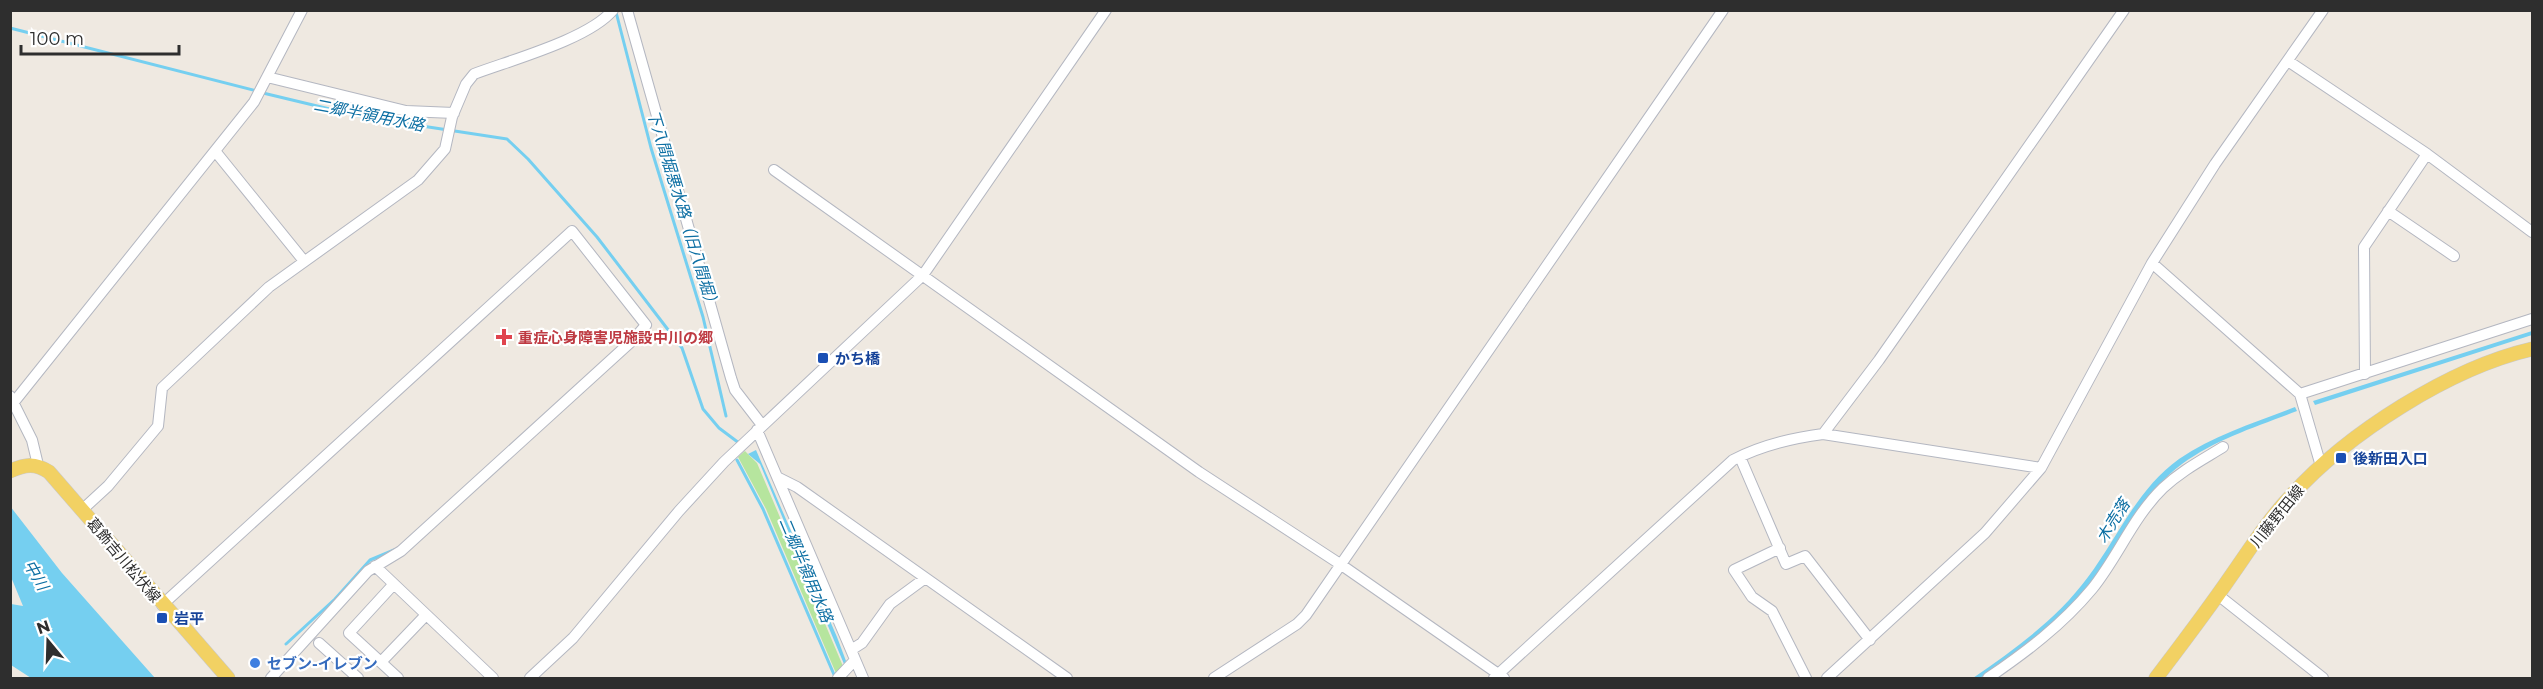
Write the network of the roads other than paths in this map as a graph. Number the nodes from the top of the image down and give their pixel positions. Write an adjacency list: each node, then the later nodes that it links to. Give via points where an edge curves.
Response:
1 (302, 10): 9 (street)
2 (627, 10): 25 (street, via 731,378)
3 (1106, 10): 19 (street)
4 (1723, 10): 36 (street)
5 (2124, 10): 26 (street, via 1886,351)
6 (2323, 10): 8 (street)
7 (610, 14): 10 (street, via 576,36 474,74)
8 (2288, 61): 12 (street); 18 (street, via 2215,164)
9 (267, 77): 10 (street, via 406,111); 11 (street, via 254,102)
10 (453, 115): 17 (street, via 445,149 408,190)
11 (215, 151): 17 (street); 24 (street)
12 (2427, 154): 14 (street); 15 (street)
13 (774, 170): 19 (street)
14 (2388, 211): 16 (street); 22 (street, via 2364,247)
15 (2532, 232)
16 (2454, 256)
17 (304, 261): 34 (street, via 269,287 162,388 158,426 108,486)
18 (2152, 263): 23 (street); 31 (street)
19 (923, 275): 25 (street); 36 (street, via 1199,472)
20 (2532, 319): 22 (street)
21 (2532, 349): 30 (main road, 川藤野田線, via 2449,380 2376,425)
22 (2365, 374): 23 (street)
23 (2300, 394): 30 (street)
24 (12, 399): 29 (street, via 32,440)
25 (760, 428): 33 (street); 53 (street, via 679,511 573,638)
26 (1823, 434): 28 (street, via 1775,443); 31 (street)
27 (2223, 447): 59 (street, via 2186,469 2162,490 2093,587 2061,624)
28 (1740, 457): 35 (street); 48 (street, via 1635,547)
29 (38, 465): 32 (main road); 34 (main road, 葛飾吉川松伏線)
30 (2321, 466): 40 (main road, 川藤野田線, via 2276,514)
31 (2041, 468): 43 (street, via 1985,533)
32 (15, 469)
33 (779, 478): 38 (street); 46 (street)
34 (82, 510): 41 (main road, 葛飾吉川松伏線)
35 (1780, 548): 43 (street, via 1786,564 1805,556); 57 (street, via 1734,570 1752,597 1772,611)
36 (1340, 564): 48 (street); 56 (street, via 1297,624)
37 (375, 566): 39 (street); 41 (street, via 401,551 646,325 572,231); 50 (street)
38 (924, 579): 46 (street, via 890,604); 55 (street)
39 (393, 585): 42 (street); 45 (street, via 348,633)
40 (2218, 595): 60 (main road, 川藤野田線); 61 (street)
41 (162, 605): 49 (main road, 葛飾吉川松伏線)
42 (425, 616): 45 (street); 52 (street)
43 (1870, 640): 58 (street)
44 (319, 643): 51 (street)
45 (381, 662): 47 (street)
46 (847, 666): 54 (street)
47 (392, 676)
48 (1498, 677)
49 (228, 678)
50 (272, 678)
51 (358, 678)
52 (494, 678)
53 (530, 678)
54 (863, 678)
55 (1067, 678)
56 (1214, 678)
57 (1806, 678)
58 (1827, 678)
59 (1988, 678)
60 (2156, 678)
61 (2323, 678)

